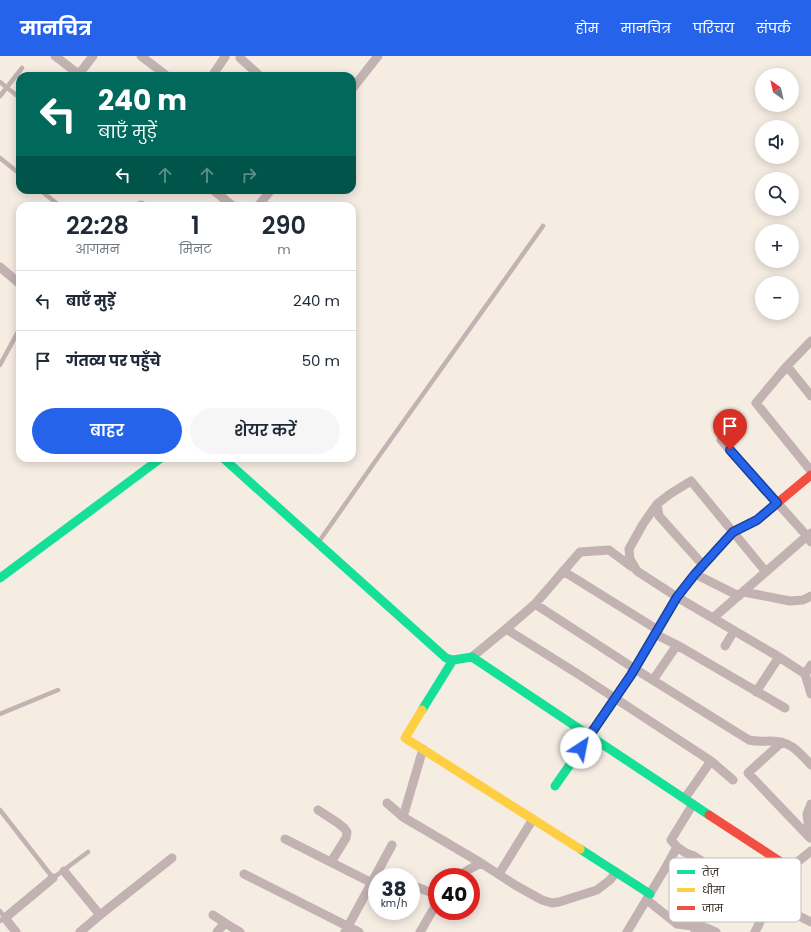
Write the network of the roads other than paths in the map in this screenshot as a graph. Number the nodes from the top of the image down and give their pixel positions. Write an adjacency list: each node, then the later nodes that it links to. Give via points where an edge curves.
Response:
1 (55, 56): 9 (street)
2 (93, 56): 10 (street)
3 (141, 56): 11 (street)
4 (224, 56): 12 (street)
5 (378, 56): 16 (street)
6 (240, 58): 13 (street)
7 (22, 68): 8 (lane)
8 (19, 72)
9 (76, 72)
10 (82, 72)
11 (162, 72)
12 (215, 72)
13 (256, 72)
14 (16, 76): 17 (lane)
15 (0, 82): 17 (lane)
16 (356, 84)
17 (6, 88): 18 (lane); 19 (lane)
18 (16, 95)
19 (0, 96)
20 (0, 158): 21 (lane)
21 (16, 171)
22 (45, 194): 25 (lane)
23 (218, 194): 26 (street)
24 (268, 194): 27 (street)
25 (55, 202)
26 (228, 202)
27 (261, 202)
28 (543, 226): 45 (lane)
29 (0, 267): 30 (street)
30 (16, 281)
31 (16, 335): 33 (lane)
32 (811, 340): 34 (street)
33 (0, 365)
34 (787, 366): 35 (street); 39 (street, via 756,403)
35 (811, 396)
36 (721, 440): 41 (street)
37 (156, 462): 51 (street)
38 (228, 462): 45 (street)
39 (811, 471)
40 (811, 475): 41 (street)
41 (777, 503): 43 (street, via 757,520); 44 (street)
42 (657, 504): 43 (street, via 691,481); 46 (street, via 659,516); 47 (street, via 629,549 630,559)
43 (733, 532): 46 (street); 49 (street)
44 (810, 537): 49 (street)
45 (318, 543): 64 (street, via 446,658)
46 (703, 565): 50 (street)
47 (637, 571): 48 (street, via 609,550 580,552); 54 (street)
48 (562, 572): 55 (street); 59 (street)
49 (766, 572): 52 (street)
50 (695, 574): 52 (street); 54 (street)
51 (0, 578)
52 (741, 594): 53 (street, via 790,602); 56 (street)
53 (811, 596)
54 (677, 597): 56 (street); 59 (street)
55 (535, 604): 57 (street); 66 (street)
56 (713, 618): 58 (street)
57 (506, 629): 62 (street); 72 (street)
58 (734, 631): 61 (street); 63 (street)
59 (657, 632): 60 (street); 66 (street)
60 (677, 646): 68 (street); 70 (street)
61 (725, 646)
62 (472, 657): 64 (street); 75 (street)
63 (779, 657): 67 (street); 70 (street)
64 (454, 660): 77 (street, via 405,738)
65 (811, 665): 67 (street)
66 (635, 669): 68 (street); 72 (street)
67 (804, 674): 71 (street)
68 (654, 680): 76 (street, via 749,740)
69 (58, 690): 74 (lane)
70 (756, 692): 73 (street)
71 (811, 694)
72 (615, 698): 75 (street); 78 (street)
73 (785, 708)
74 (0, 714)
75 (590, 736): 81 (street); 82 (street)
76 (782, 742): 79 (street, via 794,747); 91 (street, via 748,773)
77 (423, 749): 88 (street); 89 (street)
78 (711, 761): 80 (street); 82 (street)
79 (811, 765)
80 (733, 780)
81 (555, 786)
82 (685, 798): 84 (street)
83 (387, 803): 88 (street)
84 (693, 804): 93 (street, via 671,840); 99 (street)
85 (811, 804): 91 (street, via 807,814)
86 (0, 810): 111 (lane)
87 (318, 810): 102 (street, via 347,832)
88 (403, 817): 103 (street)
89 (533, 819): 108 (street); 110 (street)
90 (285, 839): 102 (street)
91 (810, 840)
92 (392, 845): 105 (street)
93 (677, 847): 97 (street); 98 (street)
94 (811, 851): 100 (street)
95 (88, 852): 107 (lane)
96 (172, 858): 115 (street)
97 (671, 858)
98 (697, 858)
99 (775, 858)
100 (802, 859): 104 (street)
101 (669, 861): 114 (street)
102 (331, 862): 112 (street)
103 (481, 863): 106 (street); 110 (street)
104 (811, 864)
105 (381, 868)
106 (472, 868)
107 (64, 871): 111 (lane); 115 (street)
108 (616, 872): 110 (street, via 597,890 552,903 542,900); 114 (street)
109 (244, 874): 125 (street)
110 (499, 874)
111 (53, 878): 117 (street)
112 (368, 879)
113 (368, 892): 125 (street)
114 (648, 897): 118 (street); 133 (street)
115 (100, 915): 128 (street)
116 (213, 915): 124 (street)
117 (2, 917): 127 (street)
118 (669, 917)
119 (801, 917): 123 (street)
120 (428, 918): 132 (street)
121 (675, 922): 126 (street)
122 (759, 922): 135 (street)
123 (811, 922)
124 (225, 924): 129 (street); 130 (street)
125 (346, 929): 131 (street)
126 (696, 929): 134 (street, via 707,928)
127 (16, 932)
128 (80, 932)
129 (216, 932)
130 (240, 932)
131 (359, 932)
132 (420, 932)
133 (627, 932)
134 (716, 932)
135 (754, 932)

